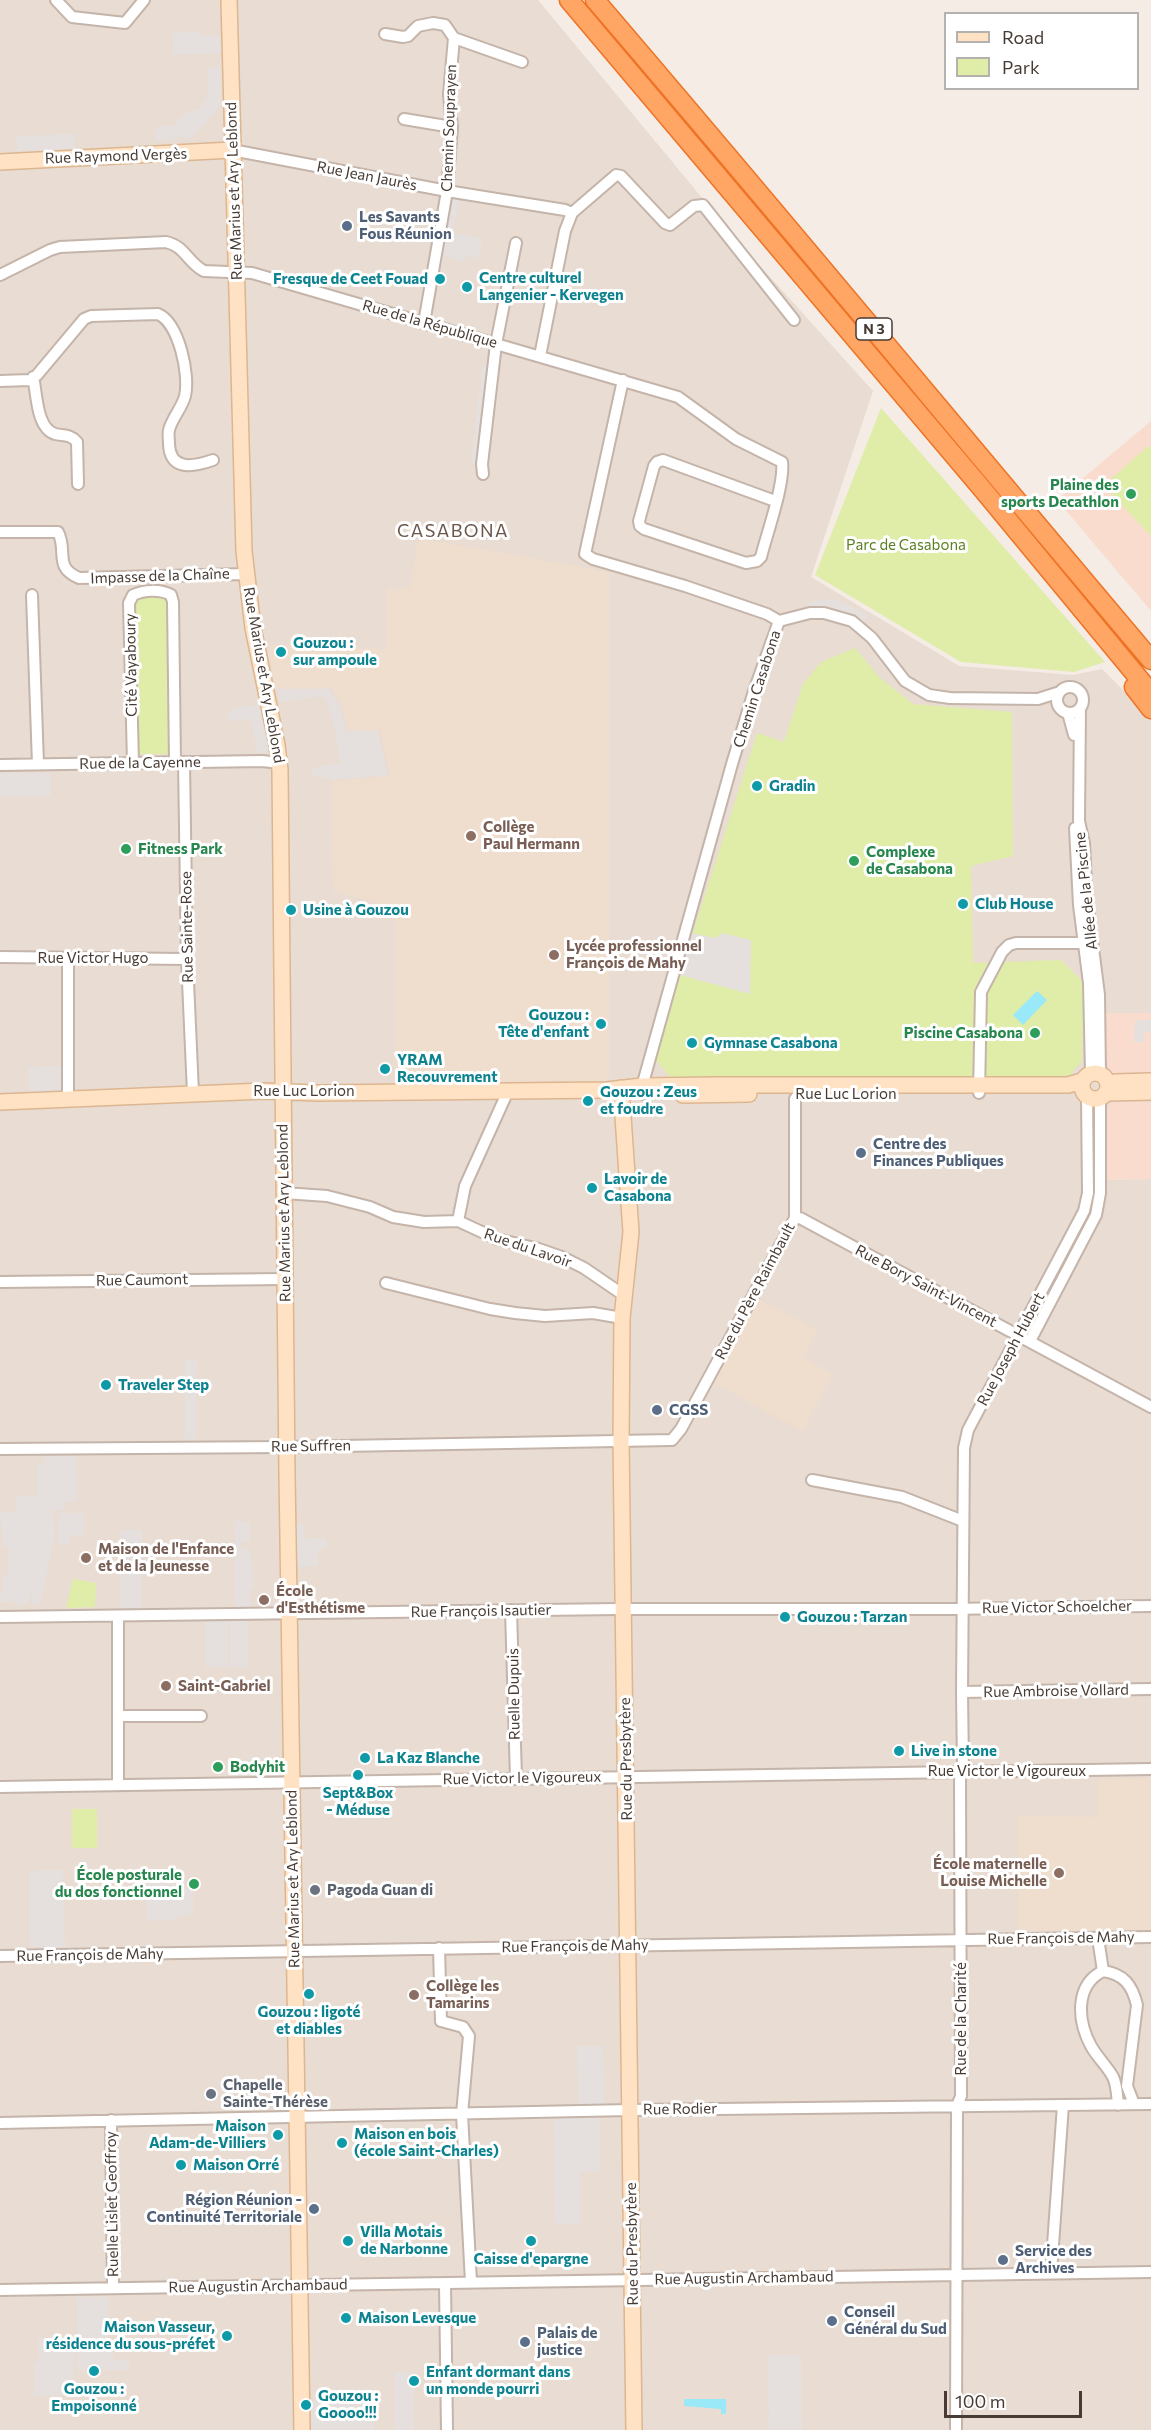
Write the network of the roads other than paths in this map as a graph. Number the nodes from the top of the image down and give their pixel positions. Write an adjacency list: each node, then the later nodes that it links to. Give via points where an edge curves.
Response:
1 (56, 0): 2 (street, via 72,17 125,23)
2 (144, 0)
3 (229, 0): 11 (street, Rue Marius et Ary Leblond)
4 (568, 0): 32 (highway, N 3)
5 (595, 0): 34 (highway, N 3)
6 (385, 34): 7 (street, via 408,36 418,26 433,23 445,25)
7 (454, 38): 8 (street); 10 (street, Chemin Souprayen, via 449,94)
8 (522, 62)
9 (404, 119): 10 (street)
10 (452, 127): 13 (street, Chemin Souprayen)
11 (232, 150): 12 (street, Rue Raymond Vergès); 13 (street, Rue Jean Jaurès); 16 (street, Rue Marius et Ary Leblond)
12 (0, 162)
13 (447, 191): 14 (street, Rue Jean Jaurès); 19 (street, Chemin Souprayen)
14 (572, 213): 18 (street, via 616,175 670,225 694,206 703,205); 21 (street)
15 (516, 243): 20 (street)
16 (237, 271): 17 (street, Rue de la République, via 199,269 181,248 166,242 60,247); 19 (street, Rue de la République); 30 (street, Rue Marius et Ary Leblond)
17 (0, 275)
18 (794, 320)
19 (424, 323): 20 (street, Rue de la République)
20 (496, 344): 21 (street, Rue de la République); 26 (street)
21 (540, 356): 23 (street, Rue de la République)
22 (33, 377): 24 (street); 25 (street, via 78,324 91,316 149,313 166,317 183,353 185,395 168,431 169,455 179,464); 27 (street, via 42,423 52,433 67,435 77,442)
23 (623, 380): 28 (street, Rue de la République, via 678,396 736,439 782,462); 33 (street, Chemin Casabona, via 585,554)
24 (0, 381)
25 (213, 460)
26 (483, 474)
27 (78, 484)
28 (775, 501): 28 (street, via 760,556 752,563 644,529 639,521 654,466 663,460)
29 (0, 532): 30 (street, Impasse de la Chaîne, via 58,532 66,570 79,579)
30 (246, 574): 44 (street, Rue Marius et Ary Leblond)
31 (32, 595): 45 (street)
32 (1082, 607): 36 (highway, N 3); 40 (highway, N 3)
33 (779, 621): 37 (street, via 824,613 852,621 872,638 904,681 929,695); 56 (street, Chemin Casabona, via 732,764)
34 (1151, 660)
35 (1060, 692): 37 (street); 38 (street); 39 (street, via 1076,689 1083,700)
36 (1151, 693)
37 (1038, 699): 38 (street)
38 (1058, 705): 41 (street)
39 (1080, 708): 41 (street); 48 (street, Allée de la Piscine, via 1079,821)
40 (1151, 710)
41 (1068, 713): 47 (street, Allée de la Piscine, via 1074,737 1079,905)
42 (180, 762): 43 (street, Rue de la Cayenne); 43 (street, Cité Vayaboury, via 173,602 171,595 163,591 140,592 129,603); 44 (street, Rue de la Cayenne); 51 (street, Rue Sainte-Rose)
43 (133, 763): 45 (street, Rue de la Cayenne)
44 (280, 763): 58 (street, Rue Marius et Ary Leblond)
45 (38, 764): 46 (street, Rue de la Cayenne)
46 (0, 765)
47 (1084, 943): 48 (street); 53 (street, Allée de la Piscine); 54 (street, via 1016,943 1002,952 981,992)
48 (1092, 955): 53 (street, Allée de la Piscine, via 1099,995)
49 (0, 957): 50 (street, Rue Victor Hugo)
50 (68, 958): 51 (street, Rue Victor Hugo); 63 (street)
51 (187, 959): 61 (street, Rue Sainte-Rose)
52 (1151, 1081): 53 (street, Rue Luc Lorion)
53 (1095, 1087): 54 (street, Rue Luc Lorion); 60 (street, Rue Luc Lorion); 75 (street, Rue Joseph Hubert, via 1084,1211); 76 (street, Rue Joseph Hubert, via 1100,1193 1096,1215)
54 (979, 1089): 57 (street, Rue Luc Lorion)
55 (617, 1090): 56 (street, Rue Luc Lorion); 59 (street, Rue Luc Lorion); 65 (street, Rue du Presbytère)
56 (643, 1090): 57 (street, Rue Luc Lorion); 65 (street)
57 (803, 1090): 68 (street, Rue du Père Raimbault, via 795,1101)
58 (283, 1091): 61 (street, Rue Luc Lorion); 62 (street, Rue Luc Lorion); 66 (street, Rue Marius et Ary Leblond)
59 (507, 1091): 62 (street, Rue Luc Lorion); 69 (street, via 465,1185)
60 (1151, 1092)
61 (193, 1093): 63 (street, Rue Luc Lorion)
62 (318, 1093): 66 (street)
63 (68, 1099): 64 (street, Rue Luc Lorion)
64 (0, 1102)
65 (622, 1113): 73 (street, Rue du Presbytère, via 631,1232)
66 (283, 1114): 67 (street, Rue Marius et Ary Leblond)
67 (284, 1193): 69 (street, Rue du Lavoir, via 327,1196 393,1217 424,1222); 70 (street, Rue Marius et Ary Leblond)
68 (795, 1218): 75 (street, Rue Bory Saint-Vincent); 78 (street, Rue du Père Raimbault, via 681,1429 672,1440)
69 (458, 1221): 73 (street, Rue du Lavoir, via 497,1239 562,1257)
70 (285, 1279): 71 (street, Rue Caumont); 79 (street, Rue Marius et Ary Leblond)
71 (0, 1282)
72 (386, 1283): 74 (street, via 515,1313 593,1313)
73 (625, 1296): 74 (street, Rue du Presbytère)
74 (622, 1318): 78 (street, Rue du Presbytère)
75 (1018, 1336): 76 (street, Rue Bory Saint-Vincent); 82 (street, Rue Joseph Hubert, via 968,1430 964,1448)
76 (1030, 1341): 77 (street, Rue Bory Saint-Vincent)
77 (1151, 1407)
78 (621, 1441): 79 (street, Rue Suffren); 84 (street, Rue du Presbytère)
79 (287, 1447): 80 (street, Rue Suffren); 87 (street, Rue Marius et Ary Leblond)
80 (0, 1449)
81 (812, 1480): 82 (street, via 902,1497)
82 (963, 1521): 85 (street, Rue Joseph Hubert)
83 (1151, 1606): 85 (street, Rue Victor Schoelcher)
84 (623, 1609): 85 (street, Rue François Isautier); 86 (street, Rue François Isautier); 96 (street, Rue du Presbytère)
85 (962, 1609): 91 (street, Rue de la Charité)
86 (512, 1610): 87 (street, Rue François Isautier); 97 (street, Ruelle Dupuis)
87 (289, 1614): 88 (street, Rue François Isautier); 98 (street, Rue Marius et Ary Leblond)
88 (118, 1616): 89 (street, Rue François Isautier); 92 (street)
89 (0, 1617)
90 (1151, 1689): 91 (street, Rue Ambroise Vollard)
91 (962, 1692): 95 (street, Rue de la Charité)
92 (118, 1716): 93 (street); 99 (street)
93 (201, 1716)
94 (1151, 1769): 95 (street, Rue Victor le Vigoureux)
95 (962, 1772): 96 (street, Rue Victor le Vigoureux); 103 (street, Rue de la Charité)
96 (627, 1776): 97 (street, Rue Victor le Vigoureux); 104 (street, Rue du Presbytère)
97 (516, 1778): 98 (street, Rue Victor le Vigoureux)
98 (291, 1781): 99 (street, Rue Victor le Vigoureux); 106 (street, Rue Marius et Ary Leblond)
99 (118, 1785): 100 (street, Rue Victor le Vigoureux)
100 (0, 1787)
101 (1151, 1937): 102 (street, Rue François de Mahy)
102 (1098, 1938): 103 (street, Rue François de Mahy); 108 (street)
103 (962, 1940): 104 (street, Rue François de Mahy); 115 (street, Rue de la Charité, via 961,2096)
104 (628, 1945): 105 (street, Rue François de Mahy); 116 (street, Rue du Presbytère)
105 (439, 1948): 106 (street, Rue François de Mahy); 117 (street, via 441,2022 463,2027 469,2036)
106 (294, 1950): 107 (street, Rue François de Mahy); 118 (street, Rue Marius et Ary Leblond)
107 (0, 1956)
108 (1103, 1971): 109 (street, via 1089,1980 1080,2006 1085,2033); 110 (street, via 1123,1977 1137,2005)
109 (1108, 2069): 110 (street); 114 (street, via 1114,2079)
110 (1129, 2069): 111 (street, via 1127,2086)
111 (1134, 2104): 112 (street); 114 (street)
112 (1151, 2104)
113 (1063, 2105): 114 (street); 115 (street, Rue Rodier); 122 (street)
114 (1118, 2105)
115 (957, 2106): 116 (street, Rue Rodier); 123 (street, Rue de la Charité)
116 (630, 2110): 117 (street, Rue Rodier); 124 (street, Rue du Presbytère)
117 (462, 2114): 118 (street, Rue Rodier); 125 (street)
118 (297, 2118): 119 (street, Rue Rodier); 127 (street, Rue Marius et Ary Leblond)
119 (111, 2120): 120 (street, Rue Rodier); 128 (street, Ruelle Lislet Geoffroy)
120 (0, 2123)
121 (1151, 2272): 122 (street, Rue Augustin Archambaud)
122 (1051, 2273): 123 (street, Rue Augustin Archambaud)
123 (956, 2275): 124 (street, Rue Augustin Archambaud); 133 (street, Rue de la Charité)
124 (632, 2279): 125 (street, Rue Augustin Archambaud); 132 (street, Rue du Presbytère)
125 (471, 2282): 126 (street, Rue Augustin Archambaud)
126 (445, 2283): 127 (street, Rue Augustin Archambaud); 131 (street)
127 (299, 2285): 128 (street, Rue Augustin Archambaud); 130 (street, Rue Marius et Ary Leblond)
128 (113, 2288): 129 (street, Rue Augustin Archambaud)
129 (0, 2290)
130 (302, 2430)
131 (447, 2430)
132 (634, 2430)
133 (956, 2430)

